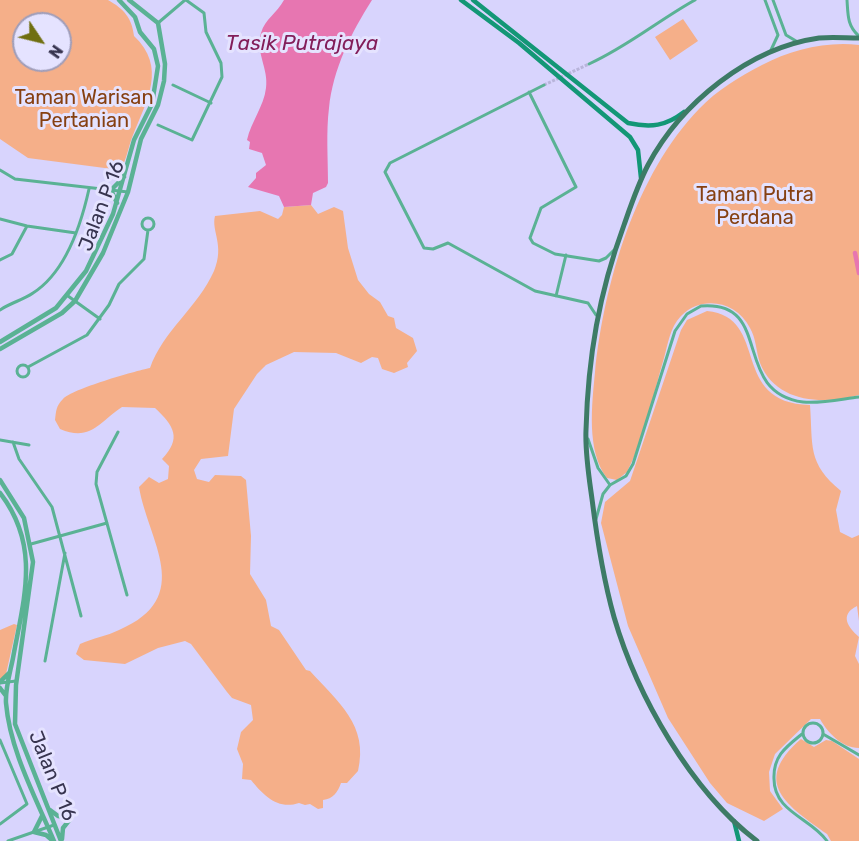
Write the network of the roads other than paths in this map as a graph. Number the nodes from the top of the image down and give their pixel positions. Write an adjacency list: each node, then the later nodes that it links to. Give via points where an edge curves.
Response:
1 (119, 0): 12 (street, Jalan P 16)
2 (129, 0): 10 (street)
3 (186, 0): 11 (street); 22 (street, via 204,13 206,32 221,63 221,83)
4 (461, 0): 27 (main road, via 519,43 630,137 638,150)
5 (473, 0): 23 (main road, via 628,123 663,125)
6 (695, 0): 18 (street)
7 (765, 0): 17 (street, via 778,35)
8 (773, 0): 16 (street, via 786,35)
9 (847, 0): 14 (street, via 849,21)
10 (152, 18): 11 (street); 12 (street)
11 (158, 23): 13 (street, Jalan P 16)
12 (140, 26): 15 (street, Jalan P 16, via 140,32)
13 (158, 33): 15 (street); 31 (street, Jalan P 16, via 164,81 158,105 141,139)
14 (859, 37): 16 (main road, via 820,38)
15 (147, 38): 26 (street, Jalan P 16, via 158,66 152,104 134,140)
16 (801, 43): 17 (main road)
17 (768, 54): 23 (main road, via 727,77)
18 (589, 64)
19 (173, 85): 22 (street)
20 (544, 85): 21 (street)
21 (529, 93): 38 (street, via 576,187 541,208 530,238 538,248); 41 (street, via 390,164 385,172 424,248 448,243 535,291)
22 (211, 103): 24 (street, via 192,140)
23 (697, 103): 27 (main road, via 660,145)
24 (158, 125)
25 (0, 170): 28 (street, via 15,179)
26 (126, 175): 29 (street); 30 (street, Jalan P 16)
27 (641, 178): 37 (main road)
28 (89, 189): 29 (street); 36 (street)
29 (111, 190): 30 (street); 32 (street)
30 (121, 191): 31 (street); 32 (street, Jalan P 16)
31 (128, 192): 42 (street, Jalan P 16, via 103,253)
32 (117, 203): 40 (street, Jalan P 16, via 99,247)
33 (0, 219): 34 (street)
34 (27, 226): 36 (street); 39 (street, via 12,254)
35 (148, 230): 35 (street, via 142,225 147,218 154,224); 45 (street, via 144,259 119,284)
36 (76, 233): 43 (street, via 48,280 34,293)
37 (615, 249): 38 (street, via 599,261); 44 (main road)
38 (566, 255): 41 (street)
39 (0, 260)
40 (69, 296): 42 (street); 46 (street, Jalan P 16, via 39,320)
41 (556, 296): 44 (street, via 588,303)
42 (75, 301): 45 (street); 47 (street, Jalan P 16)
43 (0, 310)
44 (596, 315): 51 (main road)
45 (100, 319): 48 (street, via 87,335)
46 (0, 342)
47 (0, 349)
48 (28, 367): 48 (street, via 27,375 18,375 19,366)
49 (859, 397): 56 (street, via 805,402 778,392 761,376 754,348 739,318 725,309 701,306 679,322 633,464 626,476)
50 (118, 432): 60 (street, via 96,478)
51 (585, 432): 56 (street, via 598,468); 61 (main road)
52 (0, 440): 53 (street)
53 (13, 442): 54 (street); 62 (street, via 19,459 52,507)
54 (29, 445)
55 (0, 480): 59 (street, Jalan P 16)
56 (610, 485): 61 (street, via 602,497)
57 (0, 486): 59 (street)
58 (1, 494): 68 (street, Jalan P 16, via 18,522 28,568)
59 (17, 503): 63 (street, Jalan P 16)
60 (107, 523): 62 (street); 65 (street)
61 (595, 524): 79 (main road, via 614,616 649,702 684,760)
62 (61, 536): 63 (street); 64 (street)
63 (31, 544): 69 (street, Jalan P 16, via 33,571)
64 (65, 552): 66 (street); 67 (street)
65 (127, 595)
66 (81, 616)
67 (45, 661)
68 (11, 671): 70 (street, Jalan P 16); 71 (street)
69 (16, 683): 70 (street); 77 (street, Jalan P 16, via 15,724)
70 (8, 684): 71 (street); 72 (street, Jalan P 16)
71 (0, 685): 72 (street)
72 (6, 699): 78 (street, Jalan P 16, via 17,751)
73 (802, 734): 74 (street, via 814,743); 74 (street, via 806,725 813,723 819,725); 89 (street, via 777,759 775,790 787,808)
74 (823, 734): 76 (street)
75 (0, 740): 80 (street, via 27,804)
76 (859, 755)
77 (47, 808): 81 (street, Jalan P 16); 86 (street, via 58,816 71,818 63,828)
78 (42, 813): 82 (street, Jalan P 16); 83 (street)
79 (734, 821): 87 (main road); 88 (main road)
80 (0, 824)
81 (54, 825): 82 (street); 86 (street, Jalan P 16)
82 (48, 827): 83 (street); 85 (street, Jalan P 16)
83 (34, 832): 84 (street); 85 (street)
84 (8, 841)
85 (53, 841)
86 (62, 841)
87 (739, 841)
88 (757, 841)
89 (827, 841)

